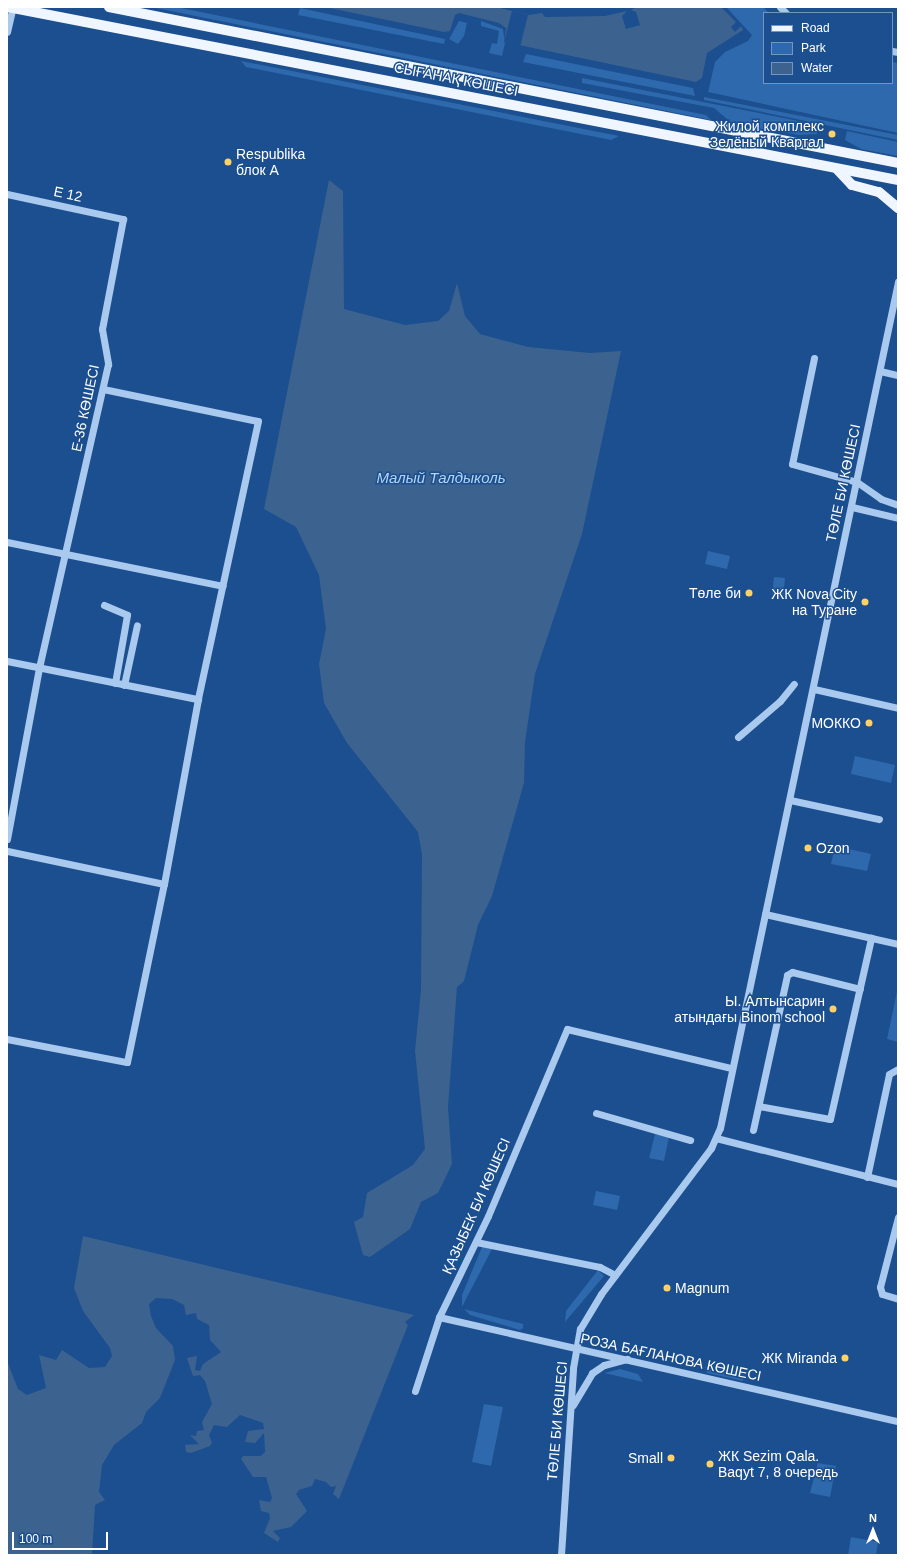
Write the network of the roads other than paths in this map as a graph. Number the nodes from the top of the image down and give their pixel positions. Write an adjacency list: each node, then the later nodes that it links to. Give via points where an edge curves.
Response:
1 (11, 7): 3 (street); 5 (main road, СЫҒАНАҚ КӨШЕСІ)
2 (109, 7): 4 (main road, СЫҒАНАҚ КӨШЕСІ)
3 (7, 32)
4 (898, 163)
5 (837, 169): 6 (main road, СЫҒАНАҚ КӨШЕСІ); 8 (main road, via 852,185 879,192)
6 (898, 180)
7 (7, 194): 9 (street, E 12)
8 (898, 208)
9 (123, 219): 14 (street, Е-36 КӨШЕСІ, via 102,329 109,354)
10 (898, 282): 12 (street, ТӨЛЕ БИ КӨШЕСІ)
11 (814, 358): 15 (street, via 792,464)
12 (880, 371): 13 (street); 15 (street, ТӨЛЕ БИ КӨШЕСІ)
13 (898, 375)
14 (103, 389): 20 (street, Е-36 КӨШЕСІ); 21 (street, via 258,421)
15 (857, 482): 16 (street, via 881,499); 17 (street, ТӨЛЕ БИ КӨШЕСІ)
16 (898, 505)
17 (852, 507): 18 (street); 29 (street, ТӨЛЕ БИ КӨШЕСІ)
18 (898, 518)
19 (7, 542): 20 (street)
20 (67, 555): 21 (street); 25 (street, Е-36 КӨШЕСІ)
21 (223, 586): 30 (street)
22 (104, 605): 26 (street, via 124,612 128,623)
23 (137, 625): 28 (street)
24 (7, 662): 25 (street)
25 (39, 668): 26 (street); 35 (street, Е-36 КӨШЕСІ)
26 (115, 683): 28 (street)
27 (794, 684): 32 (street, via 780,701)
28 (124, 685): 30 (street)
29 (814, 689): 31 (street); 33 (street, ТӨЛЕ БИ КӨШЕСІ)
30 (198, 700): 37 (street)
31 (898, 708)
32 (738, 737)
33 (790, 800): 34 (street); 38 (street, ТӨЛЕ БИ КӨШЕСІ)
34 (879, 819)
35 (7, 839)
36 (7, 851): 37 (street)
37 (164, 884): 42 (street, via 127,1062)
38 (765, 914): 39 (street); 43 (street, ТӨЛЕ БИ КӨШЕСІ)
39 (871, 938): 40 (street); 41 (street)
40 (898, 944)
41 (860, 989): 45 (street, via 830,1119); 45 (street, via 792,972 787,975)
42 (7, 1039)
43 (731, 1068): 48 (street, ТӨЛЕ БИ КӨШЕСІ); 53 (street, ҚАЗЫБЕК БИ КӨШЕСІ, via 570,1027 565,1032)
44 (898, 1069): 50 (street, via 889,1074)
45 (759, 1106): 47 (street)
46 (596, 1113): 49 (street)
47 (753, 1130)
48 (716, 1138): 50 (street); 54 (street, ТӨЛЕ БИ КӨШЕСІ, via 638,1249)
49 (690, 1140)
50 (867, 1177): 51 (street)
51 (898, 1184)
52 (898, 1217): 55 (street, via 880,1287 882,1294)
53 (476, 1242): 54 (street, via 600,1267); 56 (street, ҚАЗЫБЕК БИ КӨШЕСІ)
54 (615, 1275): 57 (street, ТӨЛЕ БИ КӨШЕСІ, via 580,1329)
55 (898, 1299)
56 (439, 1317): 57 (street, РОЗА БАҒЛАНОВА КӨШЕСІ); 59 (street, ҚАЗЫБЕК БИ КӨШЕСІ)
57 (577, 1349): 58 (street, РОЗА БАҒЛАНОВА КӨШЕСІ); 60 (street, ТӨЛЕ БИ КӨШЕСІ)
58 (628, 1359): 60 (street, via 604,1365 592,1373); 61 (street, РОЗА БАҒЛАНОВА КӨШЕСІ)
59 (415, 1391)
60 (571, 1409): 62 (street, ТӨЛЕ БИ КӨШЕСІ)
61 (898, 1420)
62 (561, 1555)

